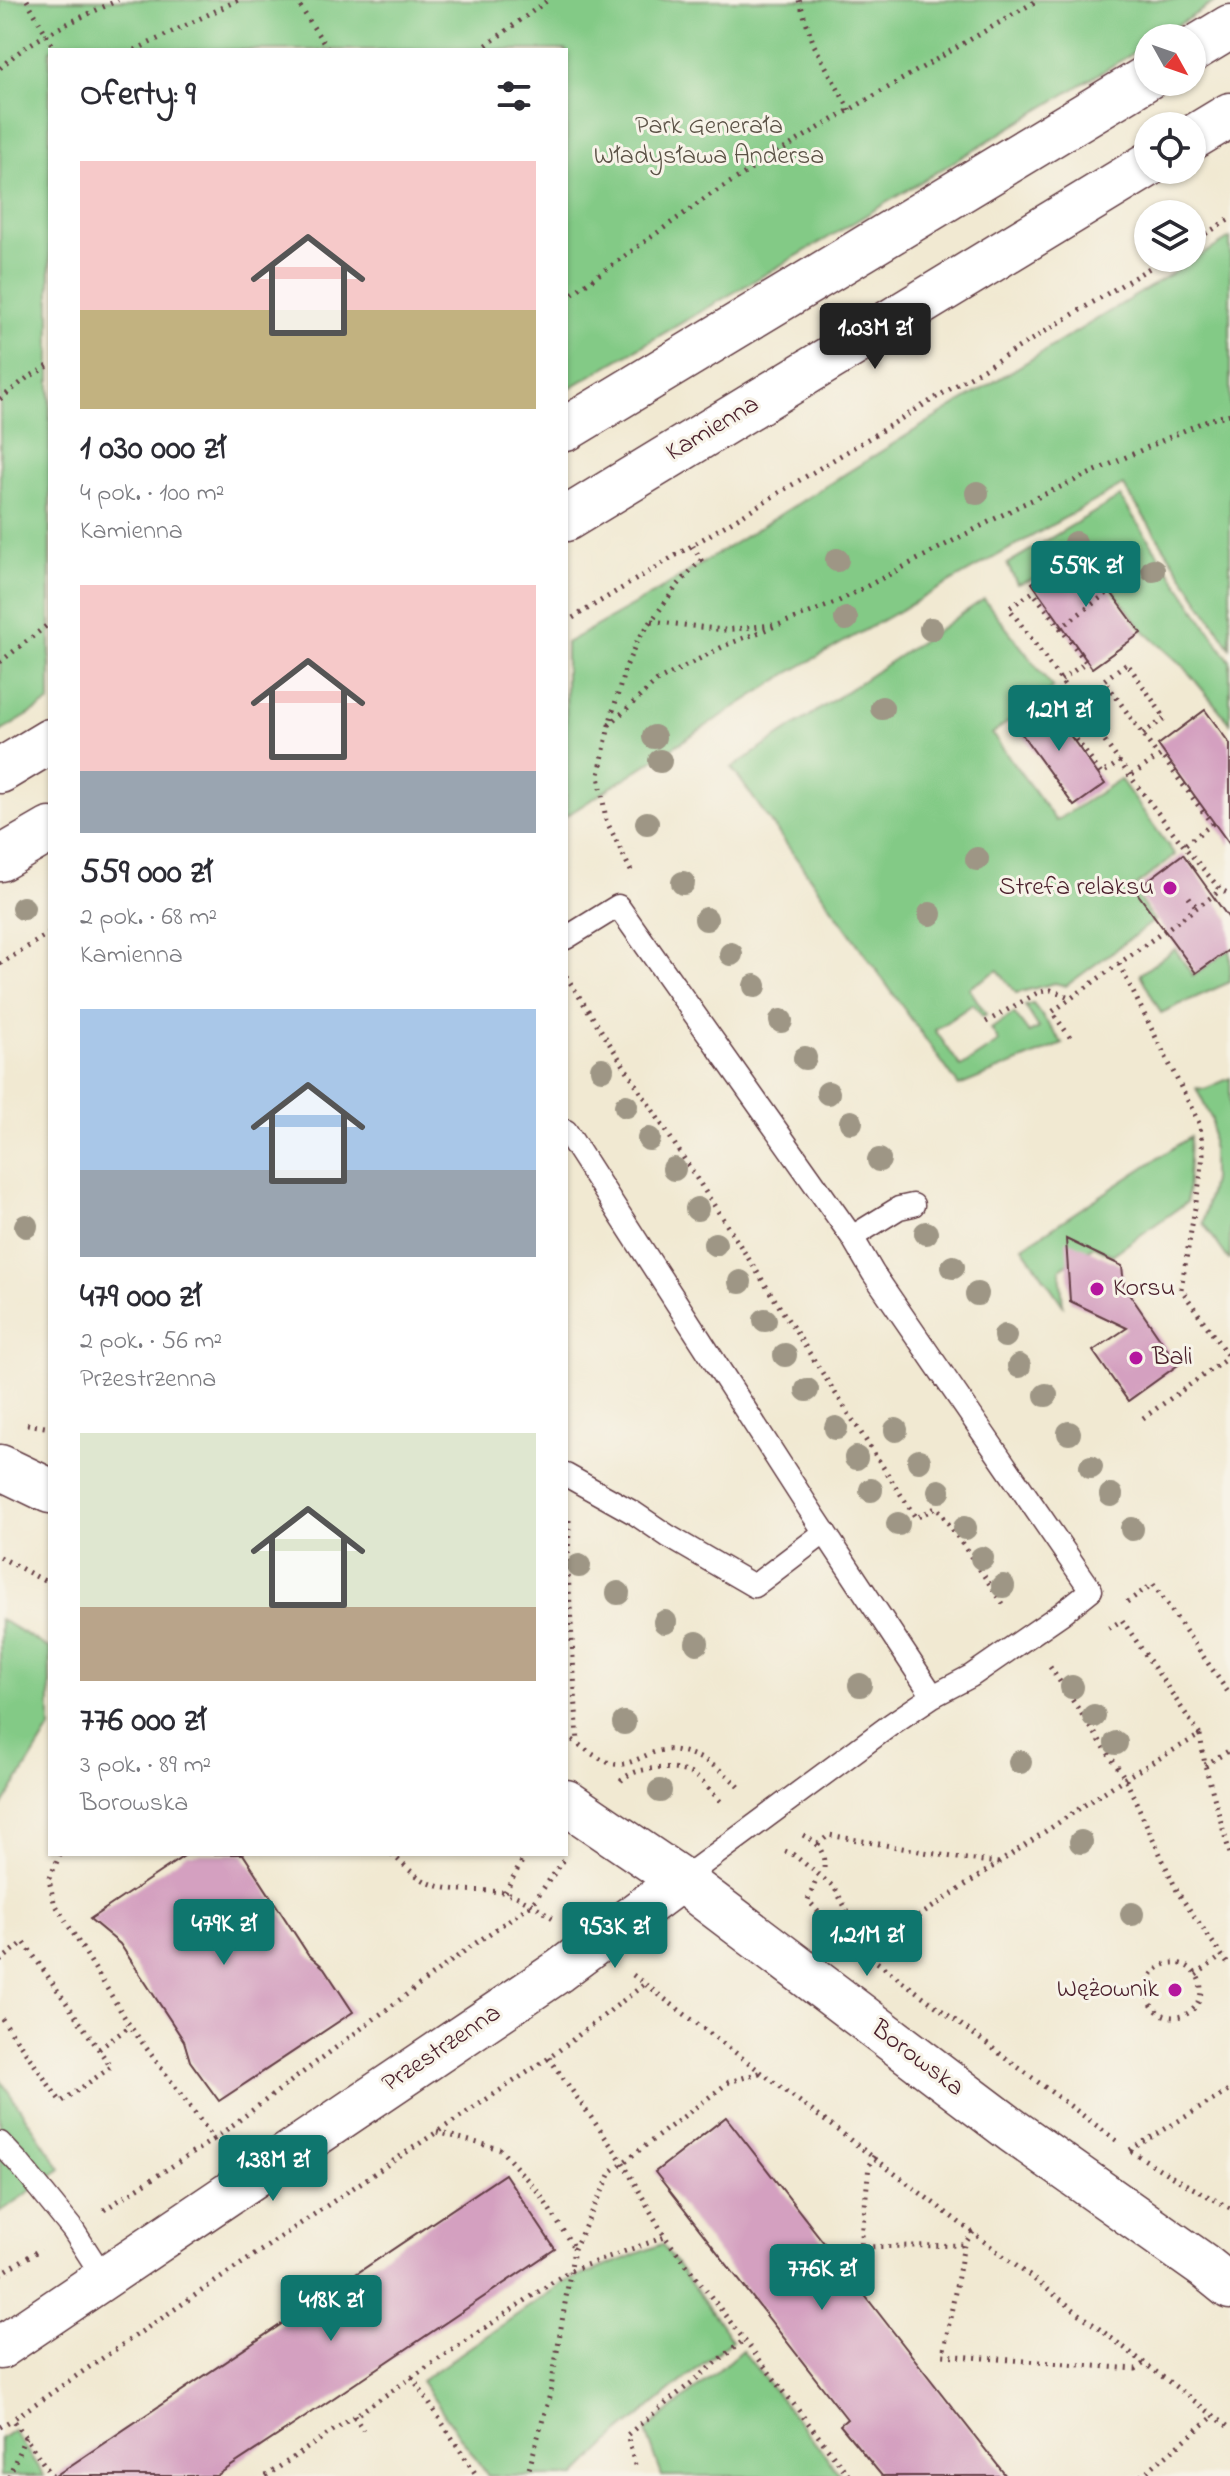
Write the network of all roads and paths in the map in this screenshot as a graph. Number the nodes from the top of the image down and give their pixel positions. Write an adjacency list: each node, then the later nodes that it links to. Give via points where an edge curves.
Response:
1 (27, 0): 10 (path)
2 (118, 0): 10 (path)
3 (238, 0): 8 (path)
4 (296, 0): 14 (path)
5 (548, 0): 15 (path)
6 (799, 0): 18 (path, via 814,45)
7 (1038, 0): 18 (path)
8 (228, 2): 13 (path)
9 (1230, 27): 11 (street)
10 (46, 34): 12 (path); 16 (path)
11 (1206, 42)
12 (54, 48)
13 (139, 48)
14 (327, 48)
15 (483, 48)
16 (0, 68)
17 (1134, 85): 29 (street)
18 (850, 111): 25 (path, via 710,195)
19 (1230, 115): 20 (street)
20 (1206, 130)
21 (1134, 174): 30 (street, Kamienna)
22 (1230, 219): 23 (path)
23 (1206, 234)
24 (1143, 272): 31 (path)
25 (568, 297)
26 (48, 366): 27 (path)
27 (0, 399)
28 (1230, 414): 35 (path, via 1021,505 835,603)
29 (568, 428)
30 (568, 518)
31 (693, 546): 33 (path); 34 (path, via 701,560)
32 (1110, 591): 37 (path)
33 (568, 621)
34 (651, 621): 35 (path, via 724,630); 41 (path, via 625,669)
35 (781, 624): 41 (path, via 657,681)
36 (48, 625): 38 (path)
37 (1060, 628): 39 (path, via 1086,662); 39 (path, via 1033,592 1009,608)
38 (0, 662)
39 (1061, 680): 40 (path)
40 (1070, 692): 45 (path); 45 (path, via 1052,705 1101,774)
41 (609, 725): 56 (path, via 599,775 606,820 631,871)
42 (1143, 734): 42 (path, via 1104,680 1127,663 1165,718); 44 (path)
43 (48, 742): 46 (street)
44 (1158, 756): 47 (path); 49 (path, via 1212,824)
45 (1121, 761): 47 (path)
46 (0, 771)
47 (1131, 776): 49 (path)
48 (48, 831): 50 (street)
49 (1183, 846): 51 (path)
50 (0, 859)
51 (1199, 865): 52 (path); 53 (path)
52 (1192, 869)
53 (1221, 890): 54 (path); 57 (path)
54 (1230, 894)
55 (1189, 897): 57 (path)
56 (618, 906): 59 (lane); 68 (lane)
57 (1197, 908): 61 (path)
58 (48, 934): 60 (path)
59 (568, 937)
60 (0, 964)
61 (1119, 964): 63 (path); 69 (path, via 1200,1125 1201,1173 1181,1289)
62 (568, 979): 77 (path, via 916,1518 937,1507)
63 (1072, 998): 64 (path, via 1051,990 1039,992); 65 (path, via 1052,1012)
64 (986, 1022)
65 (1070, 1037)
66 (568, 1134): 74 (lane)
67 (913, 1205): 68 (lane)
68 (852, 1237): 84 (lane, via 1091,1590 971,1676)
69 (1229, 1358): 70 (path)
70 (1143, 1418)
71 (0, 1467): 73 (street)
72 (568, 1476): 74 (lane, via 754,1586); 87 (path)
73 (48, 1490)
74 (825, 1532): 84 (lane)
75 (0, 1557): 76 (path)
76 (48, 1583)
77 (1008, 1610)
78 (1116, 1610): 83 (path, via 1153,1584)
79 (1098, 1635): 85 (path, via 1122,1620)
80 (1042, 1657): 82 (path)
81 (1062, 1658): 82 (path)
82 (1049, 1666): 90 (path)
83 (1230, 1695)
84 (933, 1696): 101 (lane)
85 (1200, 1735): 89 (path); 90 (path)
86 (568, 1737): 87 (path)
87 (578, 1743): 91 (path, via 611,1764 674,1750 706,1760)
88 (1230, 1750): 89 (path)
89 (1205, 1765): 95 (path)
90 (1125, 1778): 99 (path); 107 (path, via 1178,1893)
91 (743, 1790)
92 (568, 1803): 101 (street, Borowska)
93 (802, 1834): 94 (path)
94 (818, 1844): 99 (path, via 829,1835); 100 (path)
95 (1229, 1851)
96 (59, 1856): 114 (path, via 49,1880 54,1902)
97 (394, 1856): 103 (path, via 431,1884)
98 (524, 1858): 103 (path)
99 (999, 1863): 106 (path)
100 (824, 1870)
101 (681, 1880): 133 (street, Przestrzenna, via 559,1971); 134 (street, Borowska)
102 (815, 1883): 106 (path, via 808,1900 835,1931)
103 (505, 1892): 104 (path)
104 (532, 1904): 105 (path); 120 (path)
105 (557, 1921)
106 (868, 1956): 122 (path)
107 (1222, 1956): 109 (path); 111 (path)
108 (0, 1961): 115 (path, via 24,1942)
109 (1230, 1967)
110 (625, 1970): 112 (path)
111 (1196, 1975): 111 (path, via 1201,1994 1191,2011 1172,2017 1154,2009 1146,1990 1153,1972 1170,1962 1189,1967)
112 (646, 1983): 116 (path); 117 (path)
113 (0, 2016): 115 (path, via 61,2102 111,2067)
114 (130, 2026): 115 (path); 120 (path)
115 (99, 2049)
116 (549, 2058): 119 (path); 124 (path)
117 (763, 2072): 123 (path); 124 (path, via 729,2082)
118 (1230, 2090): 122 (path)
119 (437, 2132): 130 (path, via 500,2149 539,2193); 141 (path)
120 (214, 2139): 126 (path)
121 (0, 2143): 126 (lane)
122 (1130, 2150): 125 (path)
123 (874, 2156): 127 (path); 129 (path, via 861,2247)
124 (622, 2161): 128 (path); 130 (path)
125 (1230, 2208)
126 (73, 2230): 132 (path); 133 (lane)
127 (974, 2232): 129 (path); 137 (path)
128 (665, 2237): 131 (path); 135 (path)
129 (964, 2245): 137 (path, via 943,2355 1136,2369)
130 (574, 2249): 131 (path)
131 (569, 2271): 138 (path); 151 (path, via 550,2394)
132 (0, 2274)
133 (104, 2278): 136 (street, Przestrzenna)
134 (1230, 2287)
135 (744, 2340): 146 (path, via 627,2435); 152 (path)
136 (0, 2348)
137 (1143, 2364): 140 (path)
138 (412, 2377): 139 (path); 150 (path)
139 (354, 2416): 144 (path); 149 (path)
140 (1214, 2416): 143 (path); 153 (path)
141 (13, 2419): 142 (path); 145 (path)
142 (0, 2427)
143 (1230, 2428)
144 (363, 2430)
145 (25, 2436): 147 (path); 148 (path)
146 (635, 2465)
147 (9, 2476)
148 (52, 2476)
149 (266, 2476)
150 (477, 2476)
151 (527, 2476)
152 (849, 2476)
153 (1141, 2476)

